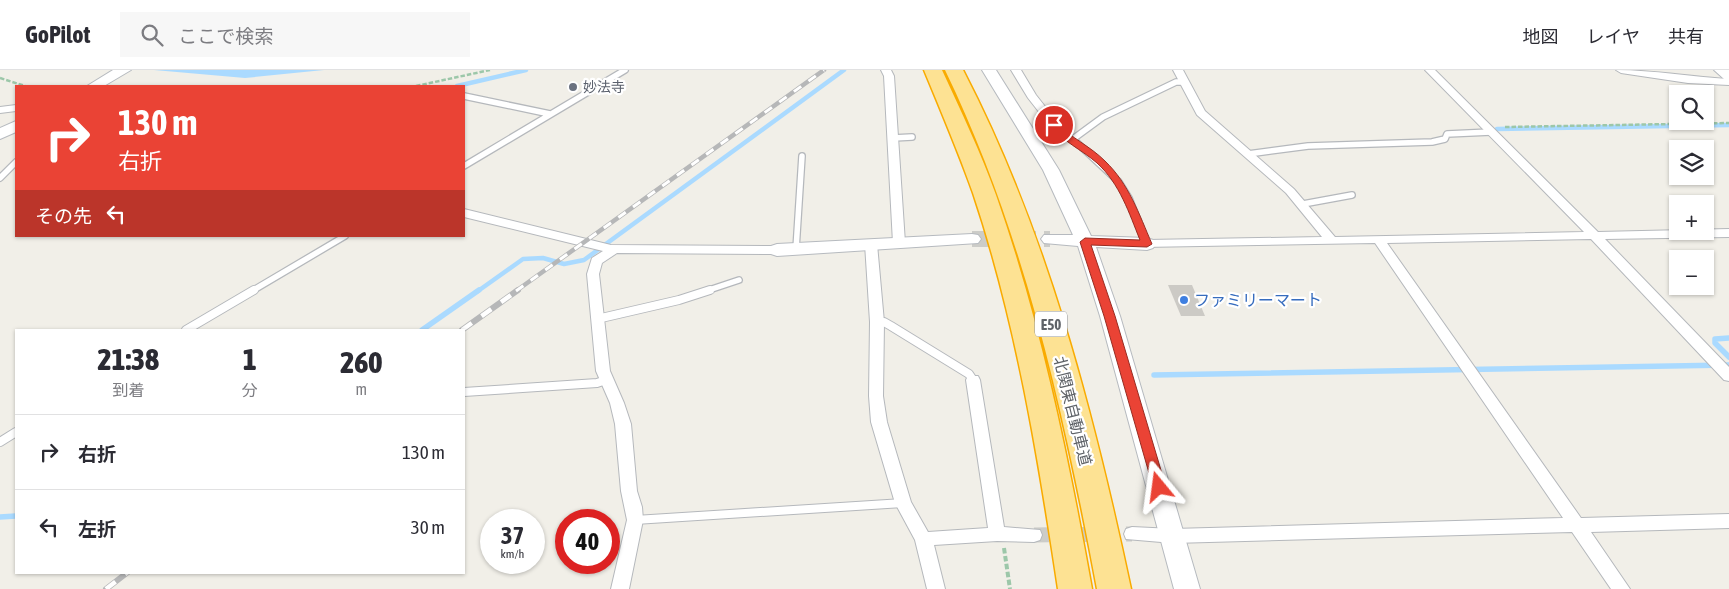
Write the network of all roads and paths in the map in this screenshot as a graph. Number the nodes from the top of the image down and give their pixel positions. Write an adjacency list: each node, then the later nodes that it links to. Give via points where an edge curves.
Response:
1 (124, 70): 18 (street)
2 (490, 70): 19 (path)
3 (626, 70): 23 (lane)
4 (886, 70): 30 (street)
5 (933, 70): 76 (highway, 北関東自動車道 / E50, via 969,151 1022,325)
6 (954, 70): 77 (highway, 北関東自動車道 / E50, via 978,118 1030,256 1080,432)
7 (989, 70): 48 (street, via 1051,170)
8 (1016, 70): 27 (street)
9 (1178, 70): 15 (street)
10 (1430, 70): 26 (street)
11 (1621, 70): 16 (street, via 1688,80)
12 (1721, 70): 13 (street)
13 (1729, 76)
14 (0, 78): 17 (path)
15 (1184, 82): 31 (lane, via 1176,82 1103,118); 32 (street, via 1202,113)
16 (1729, 82)
17 (22, 85)
18 (96, 85)
19 (421, 85)
20 (465, 96): 23 (lane)
21 (15, 108): 22 (street)
22 (0, 110)
23 (550, 114): 35 (lane)
24 (1729, 123): 26 (path)
25 (15, 126): 28 (street)
26 (1489, 129): 32 (lane, via 1448,134 1445,139 1432,142 1308,146); 41 (street)
27 (1061, 133): 31 (lane)
28 (0, 134)
29 (912, 137): 30 (lane)
30 (893, 138): 47 (street)
31 (1073, 139): 50 (lane, via 1120,183)
32 (1248, 154): 38 (street)
33 (802, 156): 52 (lane)
34 (15, 163): 36 (lane)
35 (465, 165)
36 (0, 178)
37 (1352, 194): 38 (lane)
38 (1302, 204): 46 (street)
39 (465, 214): 51 (street)
40 (1729, 233): 41 (street)
41 (1594, 236): 45 (street); 58 (street)
42 (343, 237): 57 (lane)
43 (972, 239): 47 (street)
44 (1050, 239): 48 (street)
45 (1378, 239): 46 (street); 67 (street)
46 (1331, 240): 50 (street)
47 (899, 242): 49 (street)
48 (1085, 242): 50 (street); 71 (street)
49 (871, 244): 52 (street); 56 (street)
50 (1147, 244)
51 (614, 249): 53 (street); 55 (street, via 593,266)
52 (796, 249): 53 (street)
53 (777, 250)
54 (739, 280): 55 (lane, via 679,300)
55 (597, 319): 59 (street)
56 (877, 322): 60 (lane, via 891,326 969,374); 64 (street, via 879,422)
57 (188, 329)
58 (1729, 376)
59 (606, 380): 61 (lane); 65 (street, via 623,424)
60 (973, 380): 68 (street)
61 (465, 392)
62 (15, 433): 63 (lane)
63 (0, 442)
64 (903, 503): 65 (lane); 72 (street)
65 (635, 520): 73 (street)
66 (1729, 521): 67 (street)
67 (1576, 525): 71 (street); 79 (street)
68 (997, 534): 70 (street); 72 (street); 75 (path, via 1004,545)
69 (1132, 534): 71 (street)
70 (1034, 535)
71 (1173, 536): 78 (street)
72 (923, 539): 74 (street)
73 (620, 589)
74 (936, 589)
75 (1010, 589)
76 (1075, 589)
77 (1114, 589)
78 (1187, 589)
79 (1621, 589)

